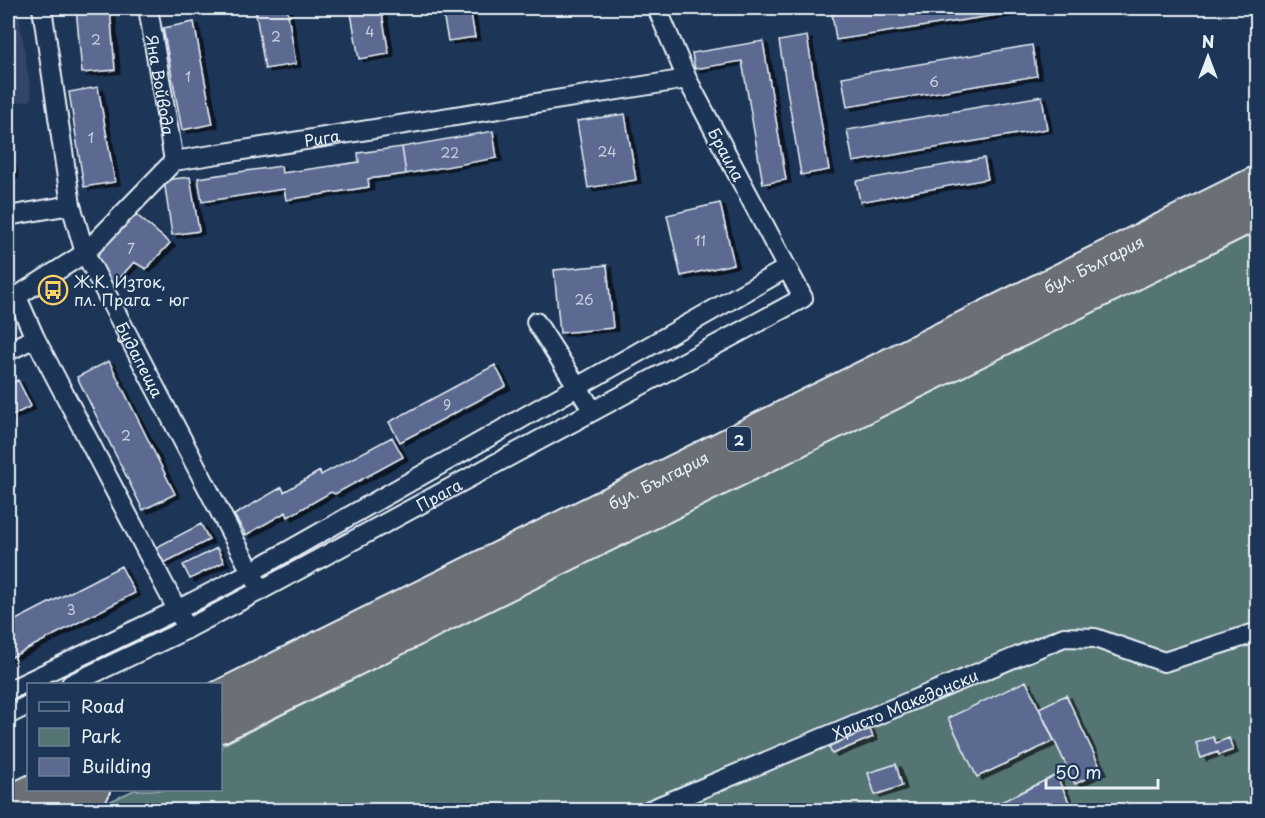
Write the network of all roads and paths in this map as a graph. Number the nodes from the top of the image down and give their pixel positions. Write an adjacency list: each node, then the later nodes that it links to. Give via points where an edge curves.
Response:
1 (42, 8): 7 (street, Будапеща)
2 (148, 8): 5 (street, Яна Войвода)
3 (657, 8): 4 (street, Браила)
4 (687, 79): 5 (street, Рига); 11 (street, Браила)
5 (174, 161): 10 (street)
6 (1257, 182): 26 (highway, бул. България / 2)
7 (71, 205): 9 (street); 10 (street, Будапеща)
8 (1257, 212): 29 (highway, бул. България / 2)
9 (8, 216)
10 (85, 253): 13 (street); 19 (street, Будапеща)
11 (787, 268): 12 (street, Браила); 17 (street)
12 (803, 298): 18 (street, Прага)
13 (12, 299): 15 (street)
14 (536, 322): 17 (street)
15 (35, 338): 16 (street); 21 (street)
16 (8, 351)
17 (578, 386): 18 (street); 19 (street)
18 (593, 411): 20 (street, Прага)
19 (251, 572): 20 (street, Будапеща); 21 (street)
20 (261, 590): 22 (street, Прага)
21 (177, 610): 22 (street); 25 (street)
22 (187, 629): 24 (street, Прага)
23 (1257, 632): 34 (street, Христо Македонски, via 1164,662 1095,638 1064,637)
24 (73, 683)
25 (8, 691)
26 (222, 696)
27 (27, 706): 28 (street)
28 (8, 715)
29 (222, 725)
30 (31, 791): 32 (highway)
31 (89, 791): 33 (highway)
32 (8, 803)
33 (51, 810)
34 (650, 810)

